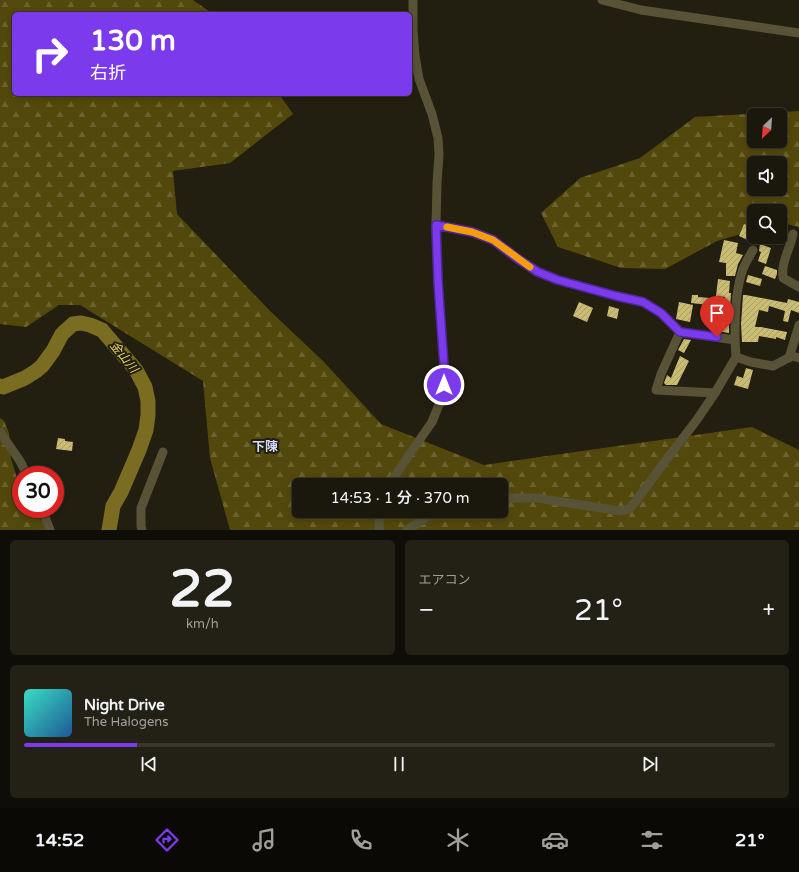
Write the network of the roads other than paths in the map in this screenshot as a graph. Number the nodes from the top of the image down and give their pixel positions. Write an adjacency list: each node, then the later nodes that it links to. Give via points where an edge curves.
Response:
1 (413, 0): 4 (street, via 415,56 419,78 438,138)
2 (602, 0): 3 (street, via 641,10)
3 (799, 33)
4 (436, 225): 9 (street, via 472,232 493,240 538,272 558,280 643,302 661,313); 18 (street, via 444,385 432,422)
5 (793, 234): 7 (street, via 784,260 782,278)
6 (753, 250): 10 (street, via 741,273 736,304)
7 (799, 287)
8 (799, 325): 12 (street)
9 (680, 332): 10 (street); 14 (street, via 656,390)
10 (735, 340): 11 (street)
11 (736, 357): 12 (street, via 773,366); 14 (street)
12 (789, 358): 13 (street)
13 (799, 358)
14 (715, 393): 19 (street, via 629,509 620,511 537,498)
15 (0, 432): 17 (street)
16 (163, 452): 24 (street, via 141,508)
17 (22, 466)
18 (394, 478)
19 (508, 498)
20 (45, 518): 23 (street)
21 (380, 518): 25 (street)
22 (425, 518): 26 (street)
23 (50, 530)
24 (142, 530)
25 (380, 530)
26 (407, 530)

